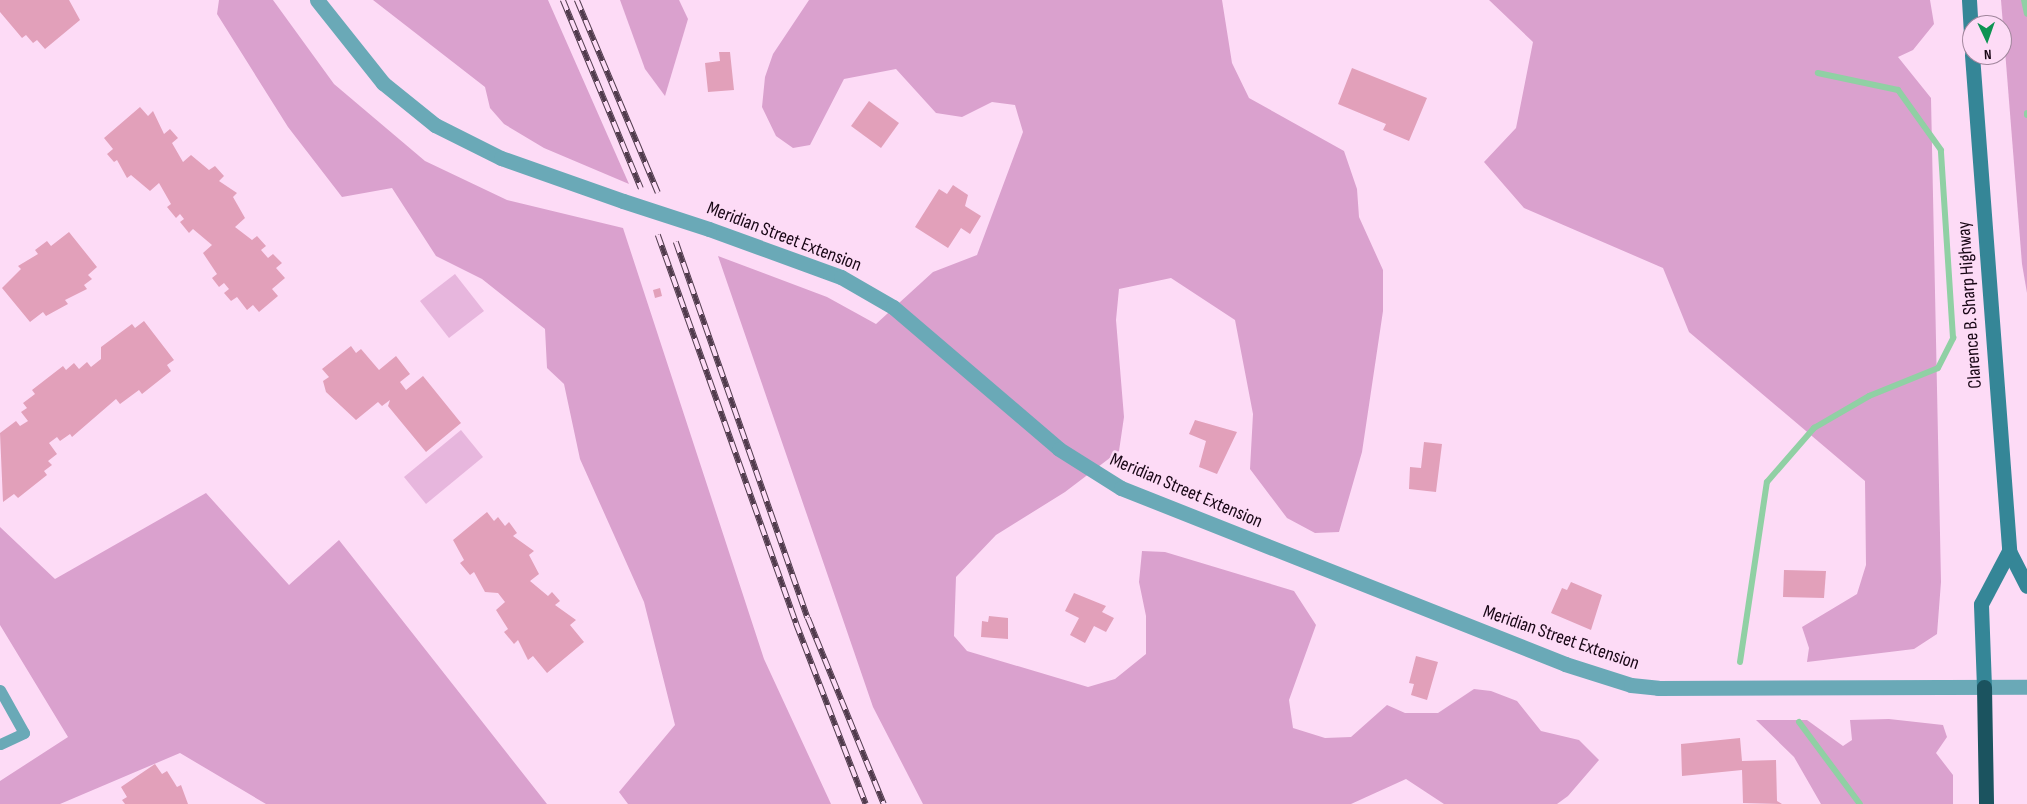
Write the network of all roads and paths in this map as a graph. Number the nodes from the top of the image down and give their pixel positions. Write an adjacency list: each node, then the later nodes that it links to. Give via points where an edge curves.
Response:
1 (317, 0): 7 (street, Meridian Street Extension, bridge, via 383,83 435,125 501,158 829,272 886,303 1058,449 1121,488 1565,664 1632,685 1667,688)
2 (1968, 0): 3 (main road)
3 (1969, 15)
4 (1973, 65): 5 (main road, Clarence B. Sharp Highway)
5 (2009, 551): 6 (main road, Clarence B. Sharp Highway); 7 (main road, via 1981,604)
6 (2027, 586)
7 (1984, 687): 8 (street, Meridian Street Extension); 11 (highway)
8 (2027, 687)
9 (0, 690): 10 (lane, via 24,732)
10 (0, 744)
11 (1986, 804)

